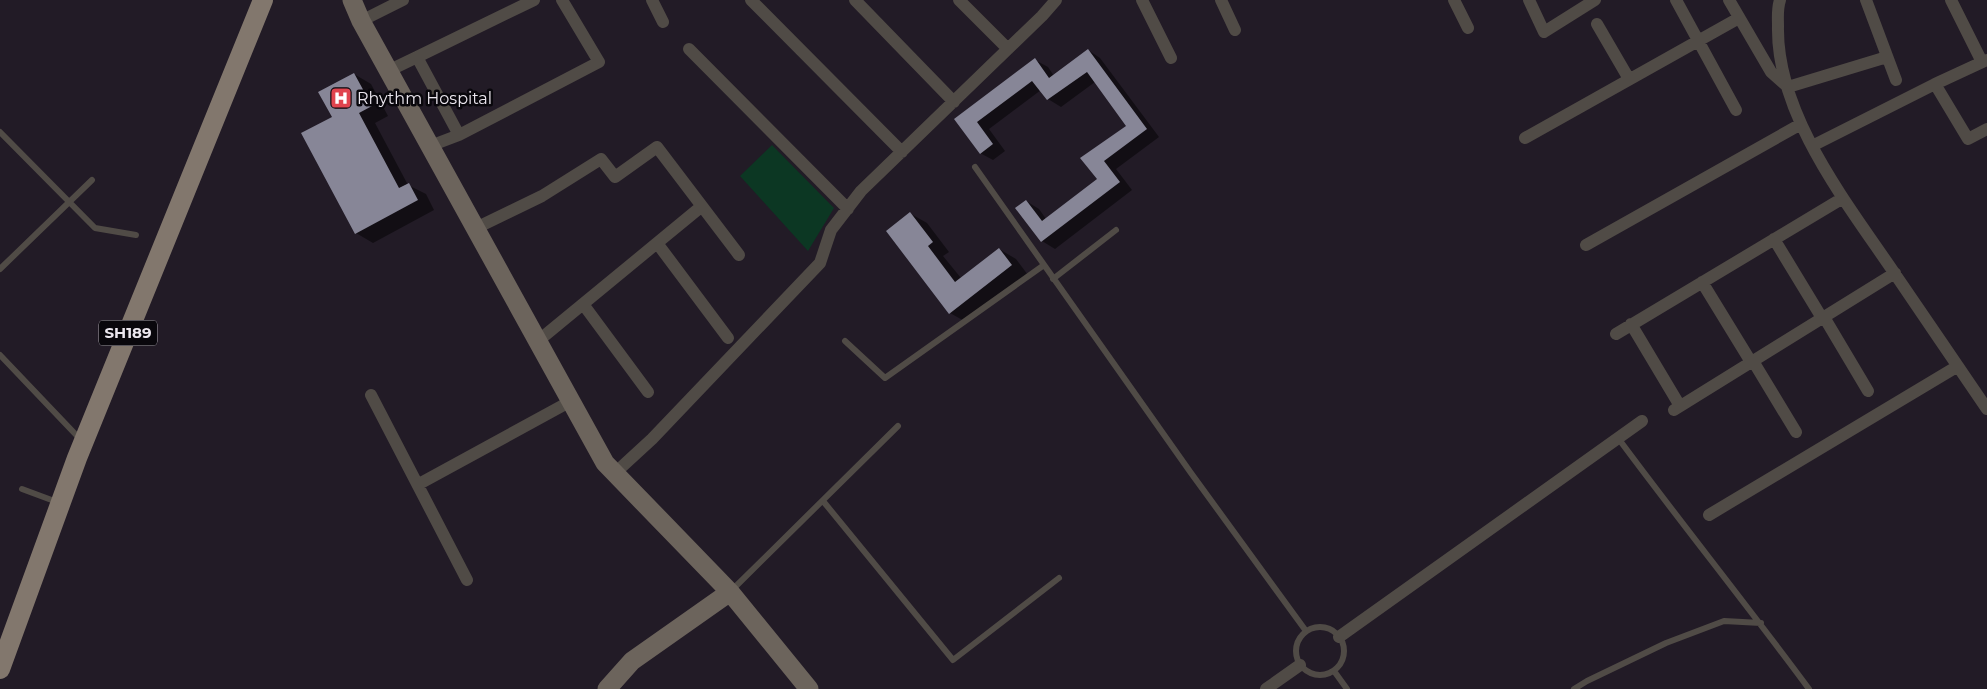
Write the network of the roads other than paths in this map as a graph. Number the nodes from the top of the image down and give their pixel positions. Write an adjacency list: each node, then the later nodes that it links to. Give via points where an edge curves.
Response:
1 (264, 0): 86 (main road, SH189)
2 (352, 0): 22 (street)
3 (403, 0): 22 (street)
4 (534, 0): 30 (street)
5 (562, 0): 44 (street, via 599,62)
6 (652, 0): 23 (street)
7 (751, 0): 48 (street)
8 (855, 0): 39 (street)
9 (958, 0): 29 (street)
10 (1056, 0): 29 (street)
11 (1142, 0): 32 (street)
12 (1221, 0): 26 (street)
13 (1454, 0): 25 (street)
14 (1529, 0): 15 (street, via 1544,32)
15 (1595, 0)
16 (1676, 0): 27 (street)
17 (1728, 0): 21 (street)
18 (1780, 0): 38 (street, via 1778,46)
19 (1866, 0): 31 (street)
20 (1951, 0): 33 (street)
21 (1739, 18): 27 (street); 38 (street, via 1771,72)
22 (360, 21): 34 (street)
23 (663, 22)
24 (1597, 24): 35 (street)
25 (1468, 28)
26 (1235, 30)
27 (1698, 41): 35 (street); 40 (street)
28 (689, 49): 54 (street)
29 (1008, 49): 39 (street)
30 (417, 57): 34 (street); 44 (street)
31 (1887, 57): 36 (street); 38 (street)
32 (1171, 58)
33 (1985, 61): 37 (street)
34 (388, 71): 46 (street)
35 (1629, 79): 45 (street)
36 (1896, 80)
37 (1935, 84): 42 (street, via 1968,139); 47 (street)
38 (1788, 87): 41 (street)
39 (954, 102): 48 (street)
40 (1736, 110)
41 (1801, 124): 47 (street); 60 (street)
42 (1987, 129)
43 (0, 132): 52 (lane)
44 (459, 135): 46 (street)
45 (1525, 138)
46 (430, 146): 55 (street)
47 (1812, 146): 51 (street)
48 (902, 152): 54 (street, via 861,191)
49 (975, 167): 62 (lane)
50 (92, 180): 52 (lane)
51 (1843, 198): 58 (street); 64 (street)
52 (69, 202): 57 (lane, via 94,228); 63 (lane)
53 (702, 206): 55 (street, via 657,147 614,177 601,159 542,196); 59 (street); 61 (street)
54 (848, 209): 87 (street, via 831,230 820,263)
55 (476, 228): 72 (street)
56 (1116, 230): 65 (lane)
57 (136, 235)
58 (1774, 239): 66 (street); 68 (street)
59 (657, 243): 67 (street); 71 (street)
60 (1586, 245)
61 (739, 255)
62 (1044, 265): 65 (lane); 73 (lane, via 884,378)
63 (0, 269)
64 (1894, 273): 68 (street); 76 (street)
65 (1053, 279): 97 (lane)
66 (1702, 282): 69 (street); 75 (street)
67 (583, 304): 72 (street); 78 (street)
68 (1823, 318): 75 (street); 77 (street)
69 (1631, 324): 70 (street); 75 (street, via 1677,408)
70 (1616, 334)
71 (728, 338)
72 (538, 341): 80 (street)
73 (845, 341)
74 (0, 355): 86 (lane)
75 (1752, 362): 84 (street)
76 (1958, 366): 81 (street); 92 (street)
77 (1868, 391)
78 (648, 392)
79 (371, 395): 88 (street)
80 (571, 401): 87 (street, via 605,463); 88 (street)
81 (1987, 409)
82 (1642, 421): 85 (street)
83 (898, 426): 90 (lane)
84 (1796, 432)
85 (1618, 438): 96 (lane); 98 (street)
86 (84, 442): 91 (main road, SH189)
87 (616, 473): 95 (street)
88 (419, 484): 94 (street)
89 (22, 489): 91 (lane)
90 (823, 500): 93 (lane, via 953,660); 95 (lane)
91 (61, 504): 100 (main road, SH189)
92 (1709, 515)
93 (1059, 578)
94 (467, 580)
95 (730, 592): 102 (street, via 632,661); 103 (street)
96 (1760, 623): 106 (lane, via 1724,622 1666,643); 107 (lane)
97 (1306, 631): 98 (lane, via 1326,628); 99 (lane, via 1297,641 1296,658)
98 (1339, 637): 101 (lane, via 1343,659)
99 (1300, 665): 101 (lane, via 1312,674); 104 (street)
100 (0, 669)
101 (1334, 671): 105 (lane)
102 (607, 689)
103 (809, 689)
104 (1266, 689)
105 (1348, 689)
106 (1574, 689)
107 (1810, 689)

